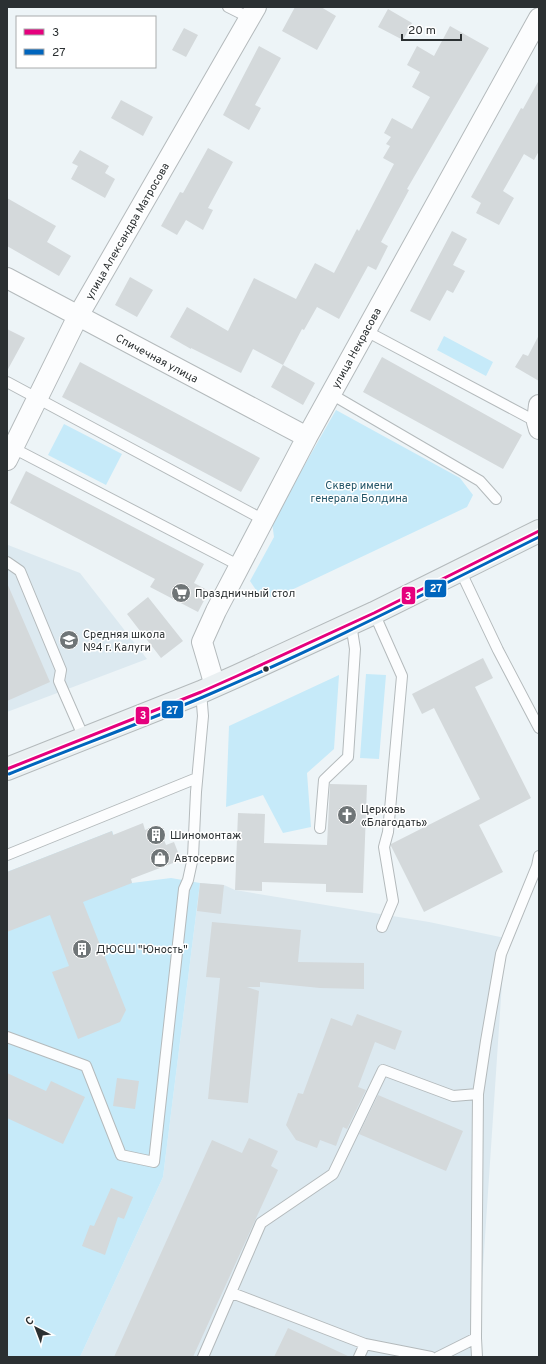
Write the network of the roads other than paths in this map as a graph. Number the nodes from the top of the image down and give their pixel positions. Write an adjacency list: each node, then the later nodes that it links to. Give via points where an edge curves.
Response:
1 (228, 7): 2 (lane)
2 (253, 13): 5 (street, улица Александра Матросова)
3 (539, 18): 6 (street, улица Некрасова)
4 (7, 278): 5 (street, Спичечная улица)
5 (78, 316): 9 (street, улица Александра Матросова); 11 (street, Спичечная улица)
6 (366, 331): 8 (street, улица Некрасова); 10 (lane)
7 (7, 382): 9 (lane)
8 (331, 394): 11 (street, улица Некрасова); 13 (lane, via 480,481)
9 (37, 398): 12 (street, улица Александра Матросова); 14 (lane)
10 (538, 418)
11 (307, 437): 14 (street, улица Некрасова)
12 (10, 454): 17 (lane)
13 (496, 499)
14 (264, 520): 17 (street, улица Некрасова)
15 (539, 532): 18 (main road)
16 (7, 562): 23 (lane, via 20,571 61,670 59,681)
17 (240, 566): 21 (street, улица Некрасова, via 202,642)
18 (460, 570): 19 (main road); 22 (lane)
19 (374, 613): 20 (main road); 29 (lane, via 402,676 388,832 384,847 393,901)
20 (351, 624): 21 (main road); 26 (lane, via 355,649 348,757 324,780)
21 (208, 689): 23 (main road); 25 (lane)
22 (539, 728)
23 (84, 738): 24 (main road)
24 (7, 769)
25 (197, 778): 27 (lane); 30 (lane, via 193,857 184,889 154,1162 121,1155 86,1066)
26 (320, 828)
27 (7, 855)
28 (539, 856): 31 (lane, via 502,954)
29 (382, 927)
30 (7, 1037)
31 (478, 1094): 32 (lane, via 453,1096 383,1070 332,1174 261,1223); 33 (lane)
32 (232, 1293): 34 (lane); 35 (lane)
33 (476, 1338): 38 (lane); 39 (lane)
34 (365, 1344): 36 (lane); 37 (lane)
35 (203, 1357)
36 (360, 1357)
37 (431, 1357)
38 (438, 1357)
39 (477, 1357)

